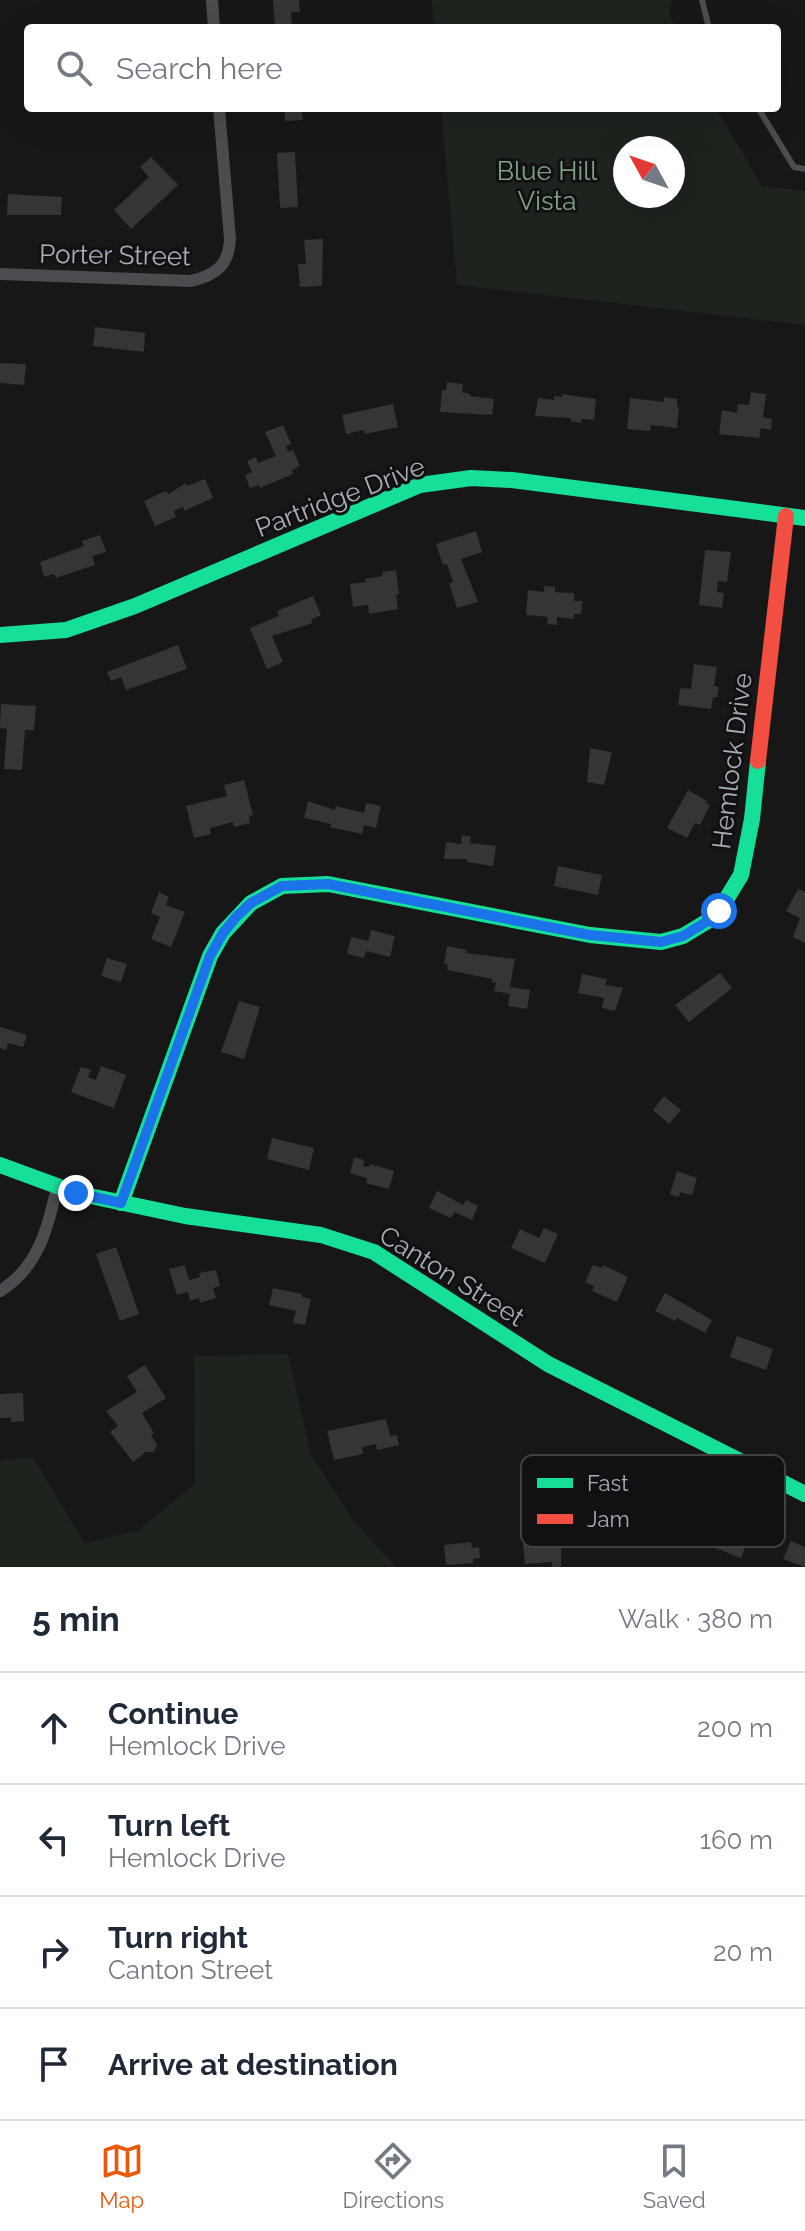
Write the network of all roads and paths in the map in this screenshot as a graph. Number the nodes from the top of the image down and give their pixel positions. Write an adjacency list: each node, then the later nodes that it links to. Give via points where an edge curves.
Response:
1 (212, 0): 3 (street)
2 (702, 0): 4 (lane)
3 (214, 24)
4 (708, 24)
5 (219, 112): 8 (street, Porter Street, via 230,239 225,264 191,281)
6 (760, 112): 7 (lane, via 794,167)
7 (805, 169)
8 (0, 274)
9 (786, 516): 10 (street, Partridge Drive); 11 (street, Partridge Drive, via 512,480 471,478 420,485 135,606 66,630); 14 (street, Hemlock Drive, via 752,819 741,875 716,916 661,942 590,935 328,884 282,886 236,917 210,956)
10 (805, 518)
11 (0, 635)
12 (0, 1165): 13 (street, Canton Street)
13 (57, 1187): 14 (street, Canton Street); 15 (street, via 37,1255)
14 (121, 1203): 16 (street, Canton Street, via 321,1235 374,1252 548,1364)
15 (0, 1291)
16 (728, 1455)
17 (785, 1484): 18 (street, Canton Street)
18 (805, 1494)

